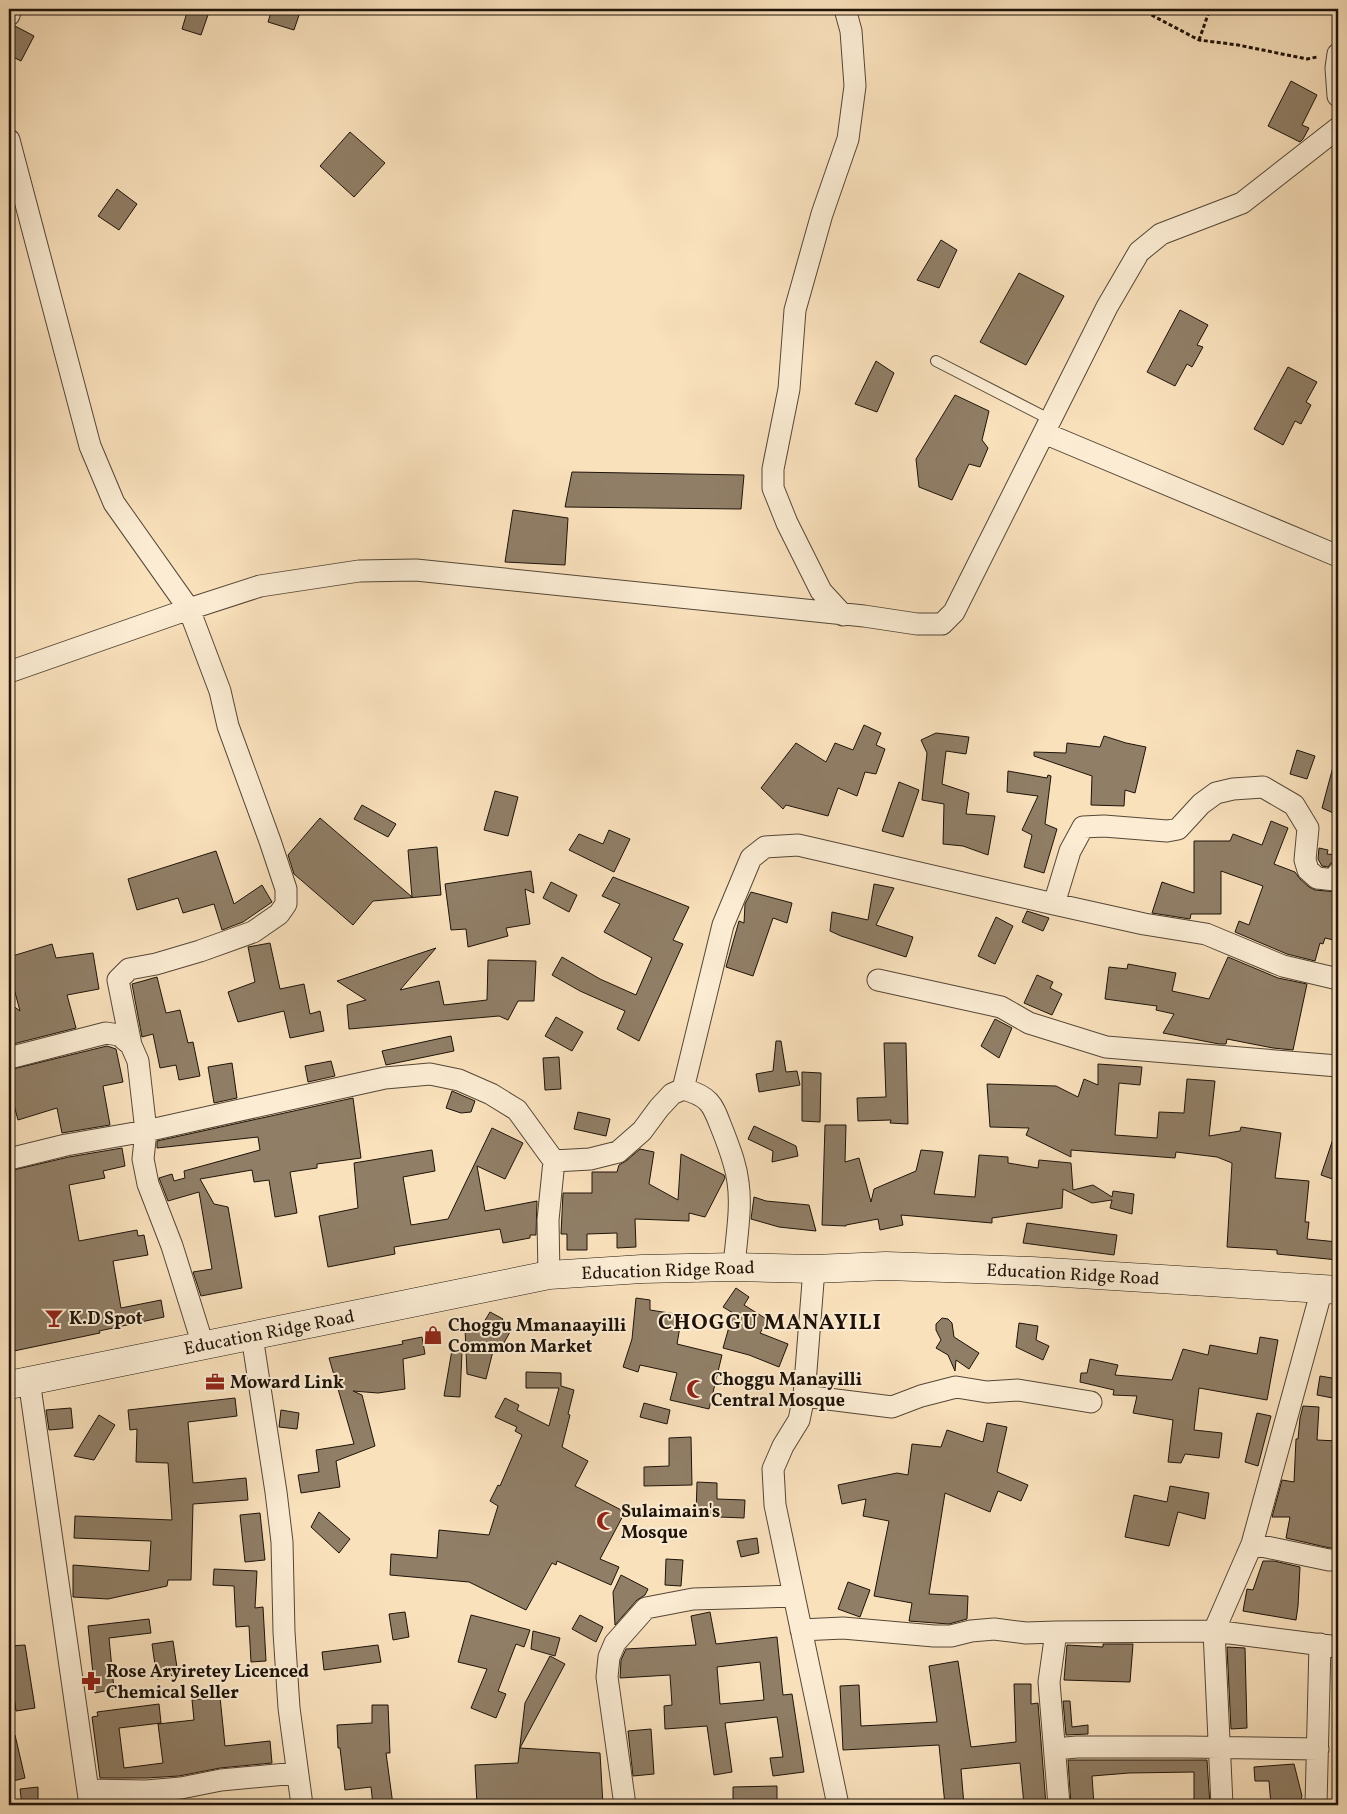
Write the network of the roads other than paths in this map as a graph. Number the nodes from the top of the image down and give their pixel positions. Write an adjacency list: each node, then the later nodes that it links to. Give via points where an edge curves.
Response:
1 (11, 9): 3 (street)
2 (845, 9): 12 (street, via 851,31 855,86 848,138 795,310 789,388 773,488 787,524 821,591)
3 (9, 15)
4 (1330, 55): 5 (street, via 1336,68)
5 (1338, 96)
6 (1338, 128): 9 (street, via 1242,203 1161,234 1139,252 1107,307)
7 (9, 140): 11 (street, via 90,446 114,503)
8 (936, 361): 9 (lane)
9 (1047, 427): 10 (street); 12 (street, via 954,612 942,624)
10 (1338, 556)
11 (189, 609): 12 (street, via 260,586 360,571 416,570); 13 (street); 18 (street, via 278,863 286,889 286,904 279,914 253,932 191,954 129,969 118,980)
12 (843, 615)
13 (9, 672)
14 (1338, 873): 15 (street, via 1335,880 1318,878 1308,870 1305,860 1308,828 1294,805 1263,787 1233,789 1216,793 1178,829 1083,827 1070,851)
15 (1054, 904): 16 (street, via 1206,934 1283,966); 21 (street, via 798,845 765,847 751,858 723,925)
16 (1338, 979)
17 (878, 980): 20 (street, via 1000,1008 1028,1023 1106,1047)
18 (131, 1045): 19 (street, via 119,1035 106,1033); 22 (street, via 138,1061)
19 (9, 1058)
20 (1338, 1066)
21 (683, 1089): 24 (street, via 672,1094 642,1131 618,1152 590,1159); 25 (street, via 700,1093 710,1102 734,1160 739,1198)
22 (146, 1131): 23 (street); 24 (street, via 385,1078 430,1074 459,1080 517,1110); 30 (street, via 143,1159 148,1184 172,1246)
23 (9, 1159)
24 (554, 1161): 27 (street, via 548,1220)
25 (734, 1267): 26 (main road, Education Ridge Road); 27 (main road, Education Ridge Road)
26 (814, 1269): 28 (main road, Education Ridge Road, via 886,1266 993,1270); 32 (street)
27 (549, 1275): 29 (main road, Education Ridge Road)
28 (1330, 1289): 34 (street)
29 (252, 1336): 30 (main road, Education Ridge Road); 44 (street, via 282,1542 288,1699)
30 (203, 1344): 31 (main road, Education Ridge Road)
31 (19, 1383): 45 (street)
32 (804, 1396): 33 (street, via 892,1407 956,1387 987,1392 1018,1390); 36 (street, via 799,1420 773,1469 776,1505)
33 (1091, 1402)
34 (1252, 1544): 35 (street); 38 (street)
35 (1338, 1560)
36 (794, 1596): 37 (street); 47 (street, via 693,1599 646,1608 615,1643 609,1657 607,1677)
37 (801, 1630): 39 (street, via 844,1628 934,1636 994,1629); 48 (street)
38 (1214, 1631): 39 (street); 40 (street); 41 (street)
39 (1056, 1632): 42 (street, via 1049,1682)
40 (1329, 1646): 43 (street)
41 (1221, 1747): 42 (street); 43 (street); 50 (street)
42 (1055, 1749): 49 (street)
43 (1318, 1749): 51 (street)
44 (297, 1773): 45 (street); 46 (street)
45 (89, 1798)
46 (302, 1805)
47 (625, 1805)
48 (838, 1805)
49 (1059, 1805)
50 (1222, 1805)
51 (1316, 1805)

